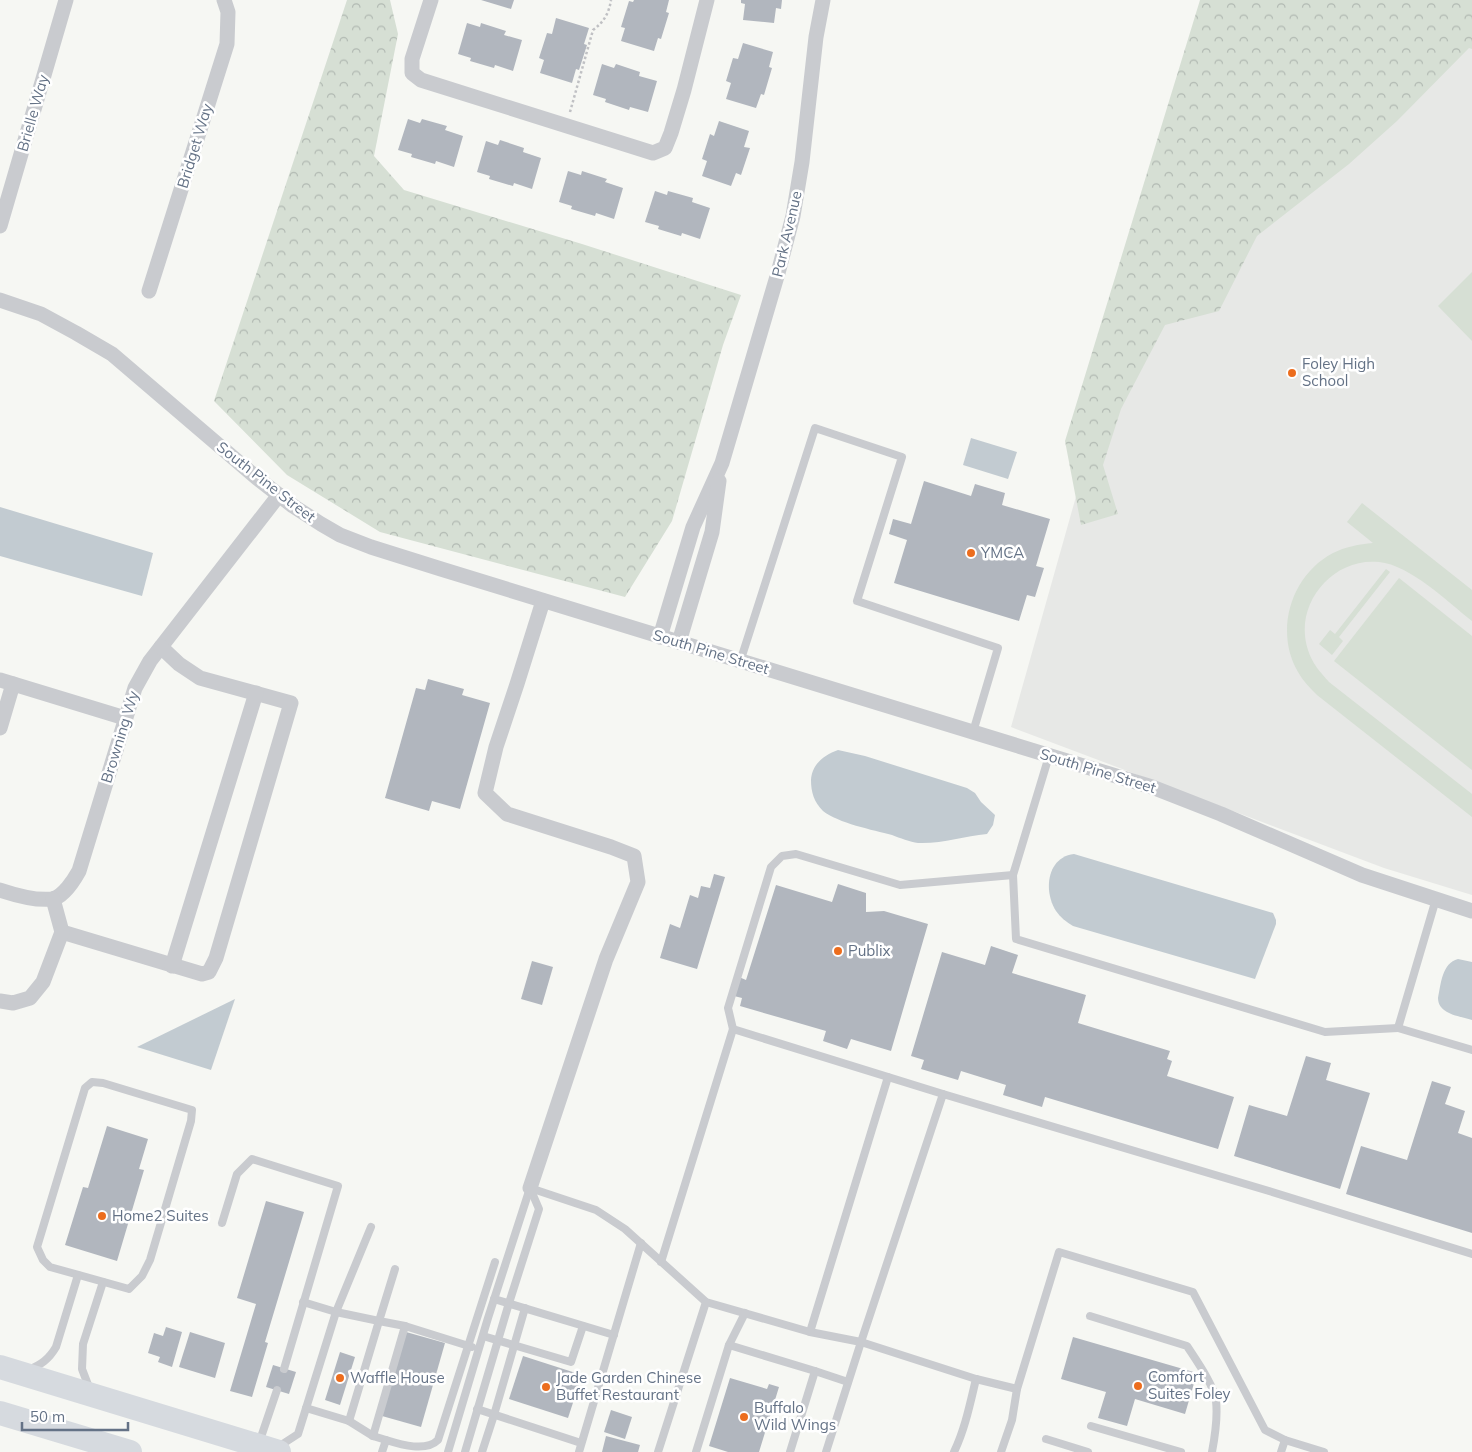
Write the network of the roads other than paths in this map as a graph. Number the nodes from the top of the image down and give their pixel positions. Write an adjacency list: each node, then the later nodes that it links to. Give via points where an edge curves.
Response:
1 (66, 0): 6 (street, Brielle Way)
2 (224, 0): 7 (street, Bridget Way, via 228,12 227,44)
3 (431, 0): 4 (street, via 412,60 412,73 421,80 653,153 665,148 671,132)
4 (707, 0)
5 (823, 0): 9 (street, Park Avenue, via 794,216)
6 (0, 226)
7 (149, 291)
8 (0, 300): 10 (street, South Pine Street, via 40,314 112,354)
9 (722, 463): 12 (street, Park Avenue, via 693,527); 13 (street, Park Avenue, via 712,532)
10 (279, 495): 11 (street, South Pine Street, via 340,535); 14 (street, Browning Wy)
11 (543, 601): 12 (street, South Pine Street); 35 (street, via 496,747 485,793 507,814 634,856 638,882 606,959)
12 (660, 636): 13 (street, South Pine Street)
13 (679, 642): 15 (street, South Pine Street)
14 (161, 647): 17 (street, via 200,678); 18 (street, Browning Wy, via 134,688)
15 (740, 662): 20 (street, South Pine Street); 20 (lane, via 814,428 902,457 857,601 998,648)
16 (7, 682): 18 (street); 19 (street)
17 (256, 693): 28 (street); 28 (street, via 291,703 216,958 209,972 202,974)
18 (125, 718): 24 (street, Browning Wy, via 79,871 70,886)
19 (0, 727)
20 (973, 732): 21 (street, South Pine Street)
21 (1049, 756): 22 (lane); 25 (street, South Pine Street, via 1152,787 1362,875)
22 (1014, 875): 30 (lane, via 1016,939 1325,1032); 31 (lane, via 900,885 796,854 782,856 771,868 728,1008)
23 (0, 890): 24 (street, via 24,897)
24 (53, 899): 27 (street)
25 (1436, 899): 26 (street, South Pine Street); 30 (lane)
26 (1472, 911)
27 (62, 932): 28 (street); 29 (street, via 43,982 30,998 13,1003)
28 (172, 966)
29 (0, 1001)
30 (1398, 1028): 32 (lane)
31 (733, 1029): 33 (lane); 41 (lane)
32 (1472, 1050)
33 (888, 1077): 34 (lane); 56 (lane)
34 (942, 1094): 39 (lane); 60 (lane)
35 (530, 1188): 38 (lane, via 596,1210); 45 (lane); 48 (lane, via 539,1209)
36 (222, 1223): 46 (lane, via 237,1174 252,1159 338,1186)
37 (371, 1227): 50 (lane)
38 (641, 1243): 41 (lane); 58 (lane)
39 (1472, 1254)
40 (495, 1262): 63 (lane)
41 (661, 1262): 47 (lane)
42 (395, 1270): 53 (lane)
43 (78, 1275): 44 (lane); 44 (lane, via 50,1267 37,1247 85,1088 92,1082 103,1083 192,1110 192,1121 150,1260 142,1276 129,1289); 66 (lane, via 52,1355 42,1364)
44 (102, 1282): 72 (lane, via 83,1344 82,1369)
45 (494, 1299): 48 (lane); 57 (lane)
46 (303, 1302): 50 (lane); 65 (lane)
47 (706, 1302): 51 (lane); 92 (lane)
48 (509, 1303): 49 (lane); 59 (lane)
49 (525, 1308): 55 (lane); 61 (lane)
50 (336, 1312): 53 (lane); 73 (lane)
51 (745, 1313): 56 (lane); 62 (lane)
52 (1090, 1316): 101 (lane, via 1187,1346 1216,1400)
53 (379, 1321): 54 (lane); 77 (lane)
54 (404, 1326): 63 (lane); 79 (lane)
55 (583, 1326): 58 (lane); 61 (lane, via 571,1362)
56 (810, 1332): 60 (lane)
57 (483, 1336): 59 (lane); 64 (lane)
58 (614, 1336): 84 (lane)
59 (498, 1340): 61 (lane); 74 (lane)
60 (861, 1342): 68 (lane); 69 (lane)
61 (515, 1345): 76 (lane)
62 (729, 1345): 67 (lane); 93 (lane)
63 (468, 1346): 64 (lane); 81 (lane, via 434,1445 416,1450)
64 (479, 1349): 88 (lane)
65 (284, 1368)
66 (10, 1370): 72 (main road)
67 (815, 1371): 69 (lane); 94 (lane)
68 (976, 1379): 70 (lane); 83 (lane)
69 (848, 1382): 95 (lane)
70 (1017, 1388): 82 (lane, via 1059,1252 1194,1292 1264,1430); 98 (lane, via 1012,1420)
71 (277, 1390): 85 (lane)
72 (91, 1394): 85 (main road)
73 (306, 1408): 77 (lane); 85 (lane, via 298,1434)
74 (477, 1409): 76 (lane); 89 (lane)
75 (0, 1413): 86 (main road)
76 (494, 1415): 84 (lane); 90 (lane)
77 (349, 1421): 79 (lane)
78 (1091, 1426): 100 (lane)
79 (372, 1436): 81 (lane)
80 (1046, 1439): 99 (lane)
81 (386, 1440): 87 (lane)
82 (1284, 1440): 102 (lane); 103 (lane)
83 (959, 1442): 96 (lane); 97 (lane)
84 (581, 1444): 91 (lane)
85 (271, 1450)
86 (130, 1452)
87 (382, 1452)
88 (448, 1452)
89 (465, 1452)
90 (482, 1452)
91 (579, 1452)
92 (658, 1452)
93 (696, 1452)
94 (790, 1452)
95 (826, 1452)
96 (954, 1452)
97 (961, 1452)
98 (1001, 1452)
99 (1088, 1452)
100 (1181, 1452)
101 (1212, 1452)
102 (1282, 1452)
103 (1324, 1452)

